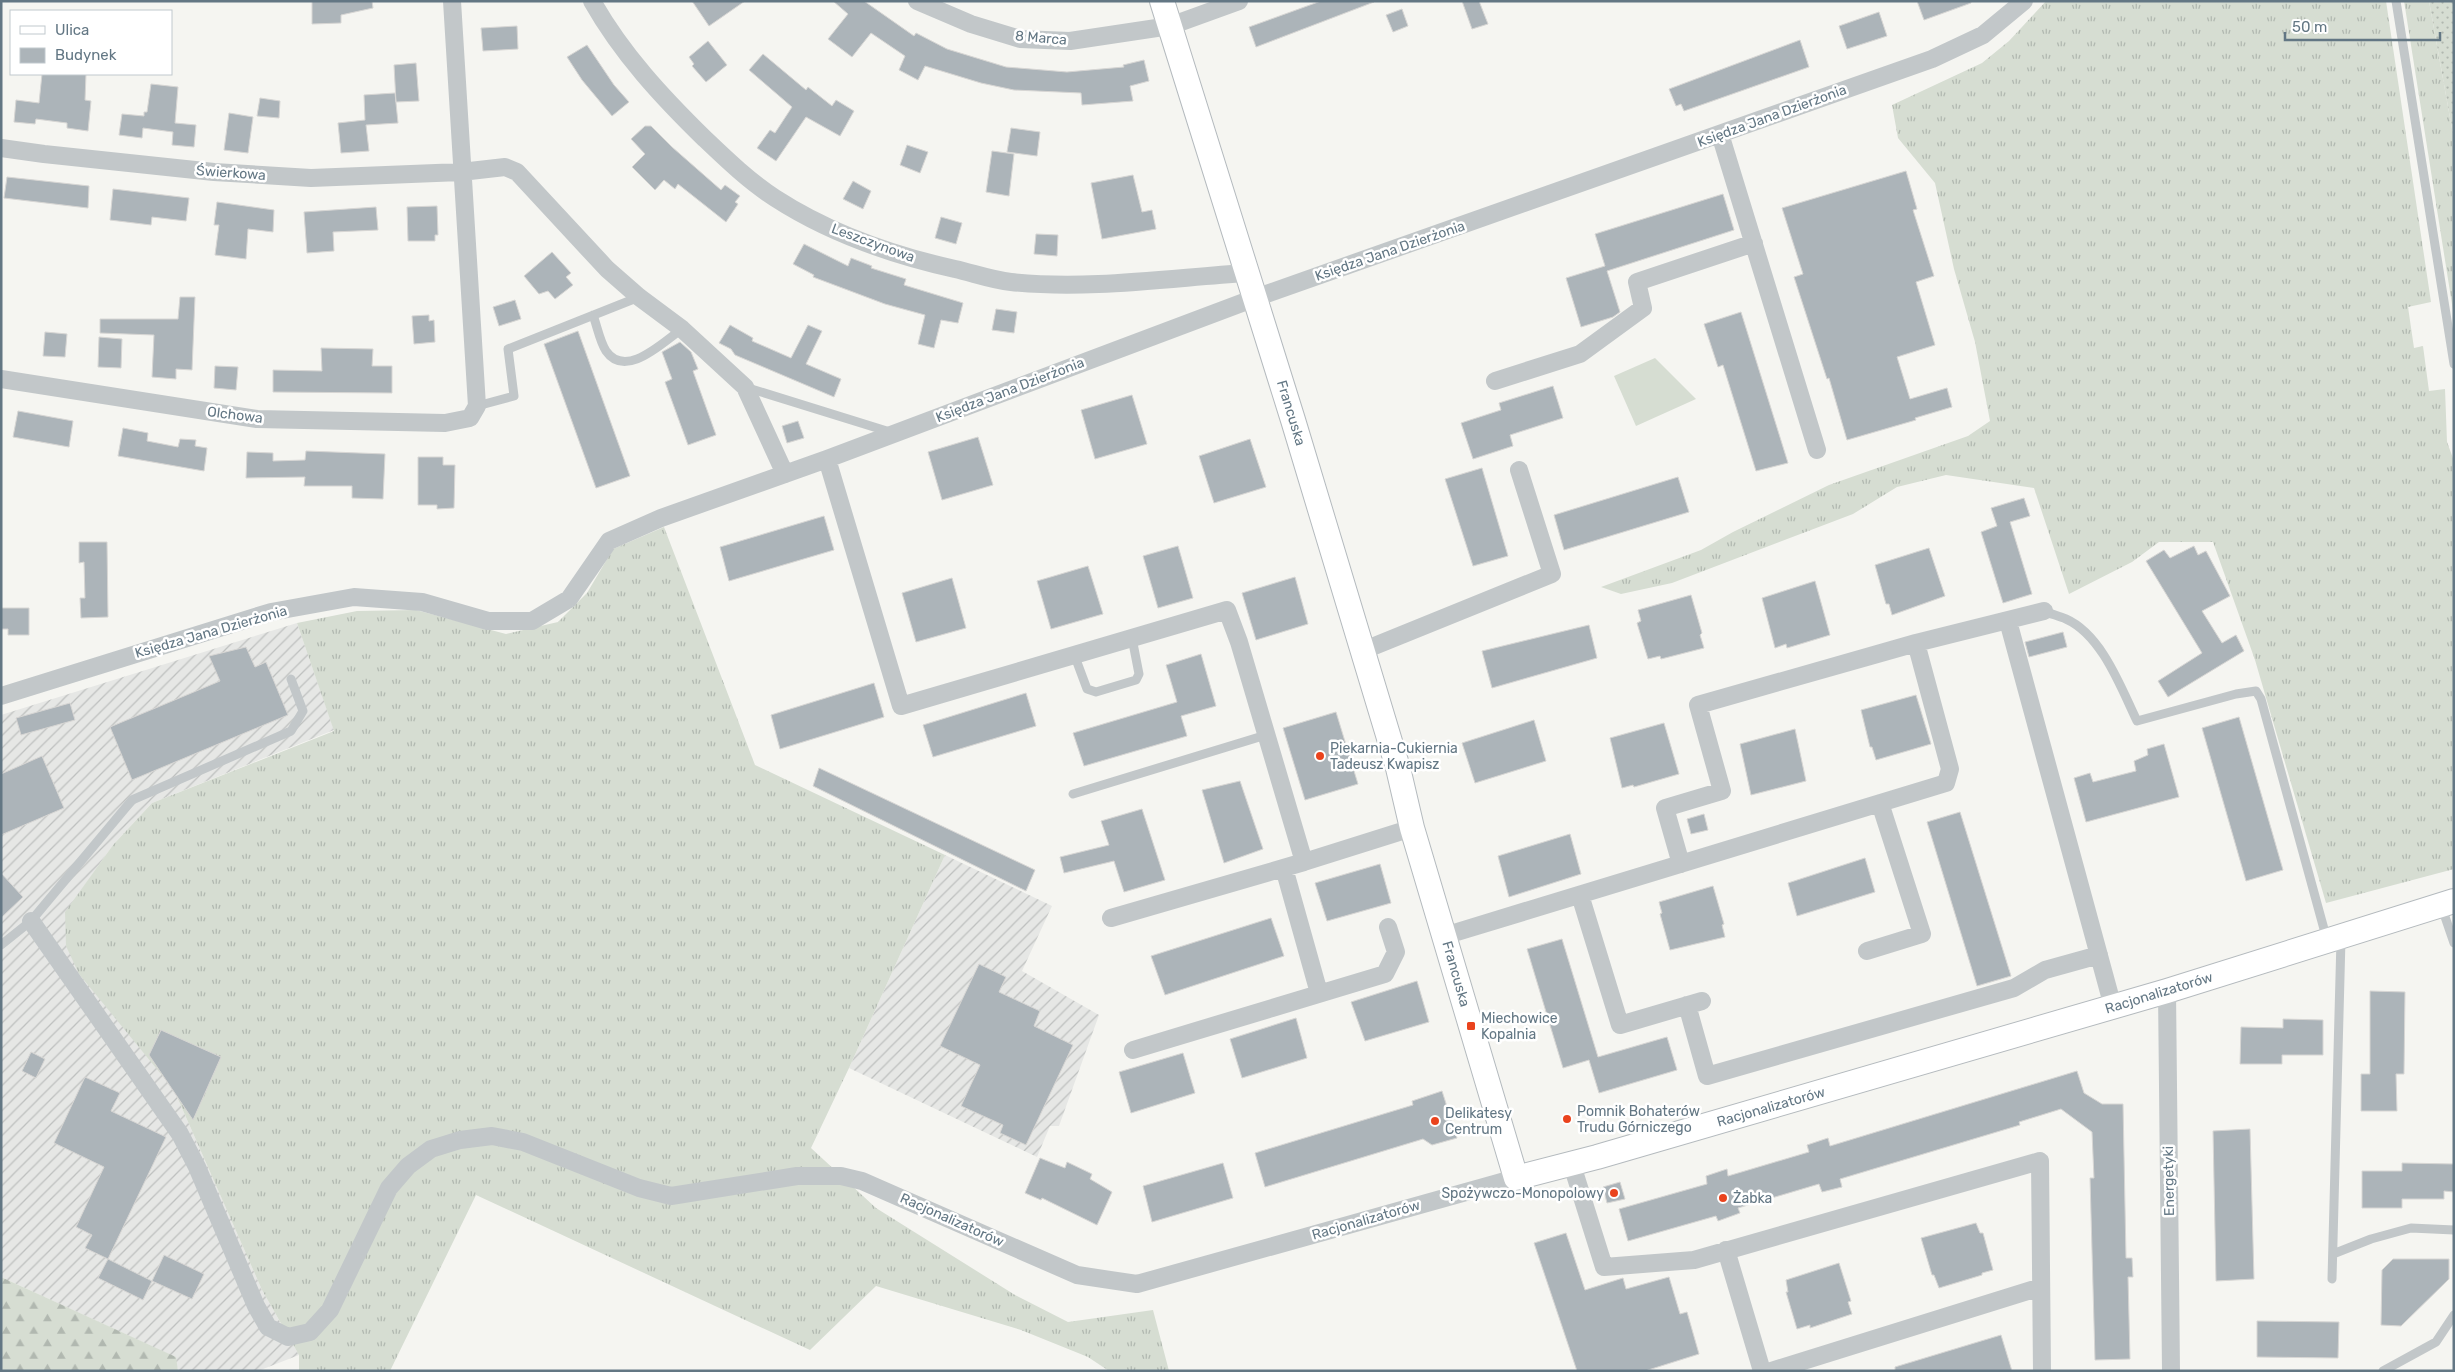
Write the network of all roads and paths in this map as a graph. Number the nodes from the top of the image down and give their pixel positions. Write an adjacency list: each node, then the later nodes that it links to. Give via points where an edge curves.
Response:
1 (452, 1): 11 (street)
2 (592, 1): 13 (street, Leszczynowa, via 610,32 664,99 727,160 774,198 829,227 880,248 1010,282 1090,284)
3 (917, 1): 8 (street, 8 Marca, via 971,24 1020,39 1070,42)
4 (1162, 1): 8 (street, Francuska)
5 (1239, 1): 8 (street, 8 Marca)
6 (2024, 1): 9 (street, Księdza Jana Dzierżonia, via 1983,35 1932,59)
7 (2396, 1): 18 (lane)
8 (1170, 26): 13 (street, Francuska)
9 (1720, 134): 12 (street); 15 (street, Księdza Jana Dzierżonia)
10 (1, 148): 11 (street, Świerkowa, via 214,172 311,178)
11 (461, 172): 14 (street, Świerkowa, via 505,167 517,172 607,268); 22 (street)
12 (1754, 243): 20 (street, via 1638,282 1643,308 1580,354); 24 (street)
13 (1246, 273): 15 (street, Francuska)
14 (639, 297): 16 (lane); 17 (street, Świerkowa)
15 (1255, 298): 23 (street, Księdza Jana Dzierżonia); 32 (street, Francuska)
16 (594, 315): 17 (lane, via 606,351 622,362 634,361); 22 (lane, via 508,349 514,396)
17 (682, 329): 21 (street, Świerkowa)
18 (2454, 364)
19 (1, 379): 22 (street, Olchowa, via 257,419 445,423)
20 (1495, 381)
21 (745, 387): 23 (lane); 27 (street)
22 (474, 412)
23 (894, 434): 25 (street, Księdza Jana Dzierżonia)
24 (1818, 450)
25 (827, 459): 27 (street, Księdza Jana Dzierżonia); 33 (street, via 901,706)
26 (1519, 470): 32 (street, via 1552,574)
27 (785, 474): 35 (street, Księdza Jana Dzierżonia, via 661,518 609,541 569,599 532,621 488,621 422,602 354,597 272,612)
28 (2044, 612): 29 (street); 49 (lane, via 2068,620 2089,638 2108,661 2137,720 2256,691)
29 (2008, 621): 31 (street); 53 (street)
30 (1132, 638): 33 (street); 33 (lane, via 1139,674 1136,680 1096,692 1087,688); 36 (street, via 1227,610)
31 (1916, 644): 38 (street, via 1950,769 1946,783); 41 (street, via 1698,705 1722,791 1664,808)
32 (1362, 651): 39 (street, Francuska, via 1398,768)
33 (1074, 654)
34 (291, 679): 46 (lane, via 303,711 291,731 132,800)
35 (1, 696)
36 (1266, 735): 37 (lane); 40 (street)
37 (1073, 794)
38 (1880, 803): 41 (street); 52 (street, via 1922,934)
39 (1412, 828): 40 (street); 48 (street, Francuska)
40 (1304, 862): 42 (street)
41 (1681, 864): 43 (street)
42 (1284, 868): 45 (street); 55 (street)
43 (1580, 894): 48 (street); 53 (street, via 1620,1025 1694,1003 1707,1076 2014,988 2045,970)
44 (2447, 903): 49 (street, Racjonalizatorów); 50 (lane)
45 (1111, 918)
46 (31, 921): 51 (lane); 59 (street, Racjonalizatorów, via 180,1134 256,1306 268,1327 288,1337 310,1332 330,1310 389,1188 408,1166 431,1149 460,1140 492,1136 523,1142 639,1188 671,1196 797,1176 842,1176 862,1181 1077,1275 1138,1284)
47 (1388, 927): 55 (street, via 1396,952 1385,974)
48 (1444, 936): 59 (street, Francuska)
49 (2334, 938): 54 (street, Racjonalizatorów); 62 (lane)
50 (2454, 943)
51 (1, 945)
52 (1867, 951)
53 (2099, 955): 56 (street)
54 (2167, 991): 56 (street, Racjonalizatorów); 69 (street, Energetyki)
55 (1319, 993): 57 (street)
56 (2113, 1007): 58 (street, Racjonalizatorów)
57 (1133, 1050)
58 (1572, 1165): 59 (street, Racjonalizatorów); 61 (street, via 1604,1268 1694,1260)
59 (1516, 1178)
60 (2454, 1230): 62 (lane, via 2411,1228 2370,1239)
61 (1726, 1250): 64 (street, via 2040,1161); 66 (street)
62 (2333, 1254): 63 (lane)
63 (2332, 1280)
64 (2041, 1287): 67 (street); 68 (street)
65 (2454, 1314): 70 (lane, via 2436,1342)
66 (1762, 1371)
67 (1771, 1371)
68 (2042, 1371)
69 (2171, 1371)
70 (2383, 1371)

